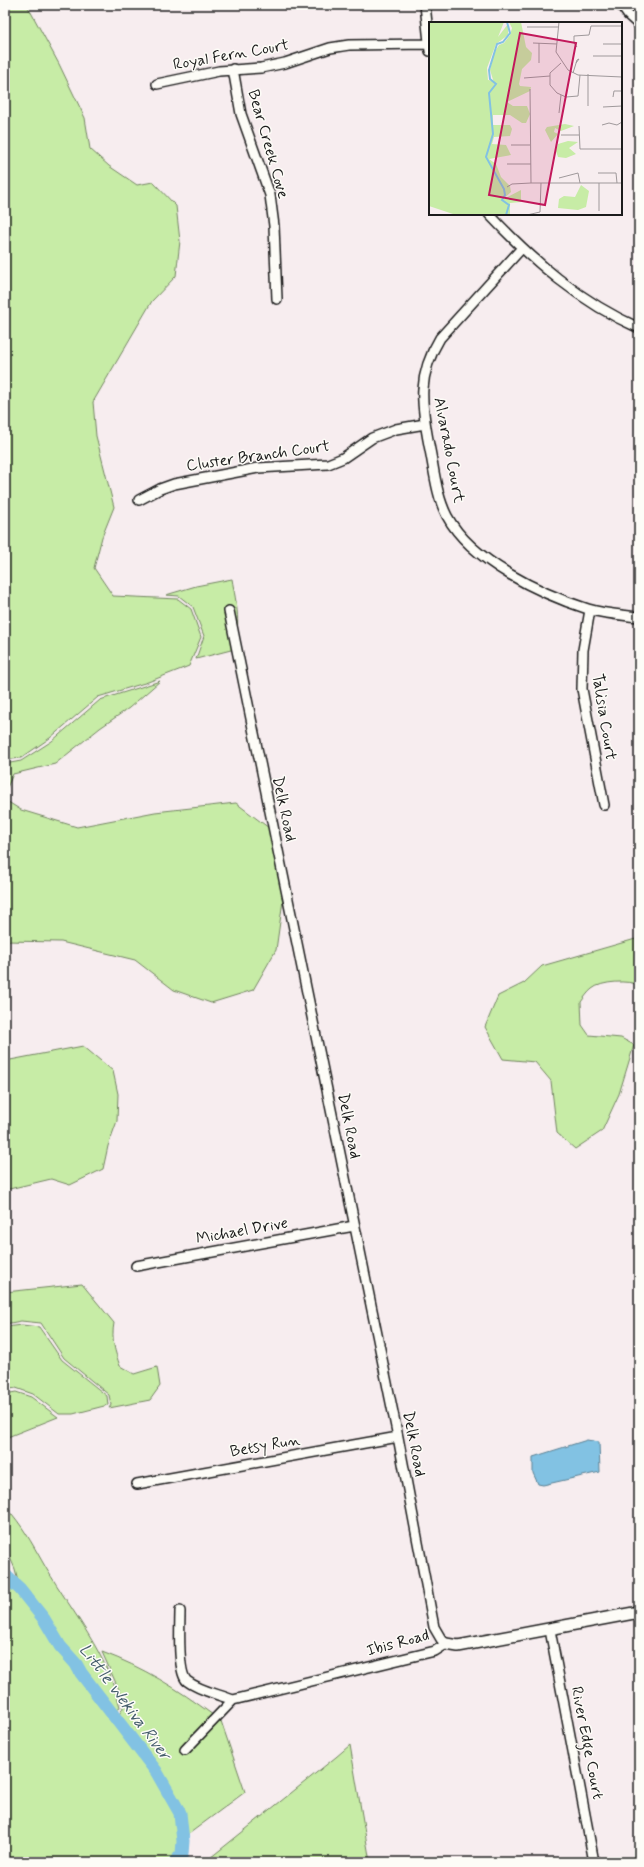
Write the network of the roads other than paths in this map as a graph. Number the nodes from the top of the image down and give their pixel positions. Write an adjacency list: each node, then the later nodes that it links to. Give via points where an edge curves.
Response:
1 (425, 5): 4 (street)
2 (621, 5): 3 (street)
3 (639, 25)
4 (429, 36)
5 (429, 44): 6 (street, Royal Fern Court, via 349,45 330,48 285,63)
6 (233, 70): 7 (street, Royal Fern Court); 10 (street, Bear Creek Cove, via 241,114 270,195)
7 (157, 84)
8 (489, 215): 9 (street)
9 (521, 249): 11 (street, via 583,298 614,317); 12 (street, Alvarado Court, via 440,338 432,352 422,388)
10 (277, 299)
11 (639, 328)
12 (425, 424): 13 (street, Cluster Branch Court, via 372,438 343,458 328,464 258,468 174,484); 14 (street, Alvarado Court, via 440,496 458,534 477,551 524,583)
13 (140, 500)
14 (590, 610): 16 (street, Alvarado Court); 17 (street, Talisia Court, via 582,650 582,689)
15 (228, 611): 18 (street, Delk Road)
16 (639, 617)
17 (604, 805)
18 (354, 1226): 19 (street, Michael Drive); 20 (street, Delk Road)
19 (136, 1266)
20 (398, 1438): 21 (street, Betsy Run); 25 (street, Delk Road, via 434,1627)
21 (137, 1484)
22 (180, 1611): 26 (street, via 181,1663 186,1680 198,1688)
23 (639, 1612): 24 (street, Ibis Road)
24 (550, 1630): 25 (street, Ibis Road, via 458,1646); 28 (street, River Edge Court)
25 (446, 1644): 26 (street, Ibis Road, via 435,1651)
26 (233, 1700): 27 (street)
27 (185, 1750)
28 (594, 1862)

